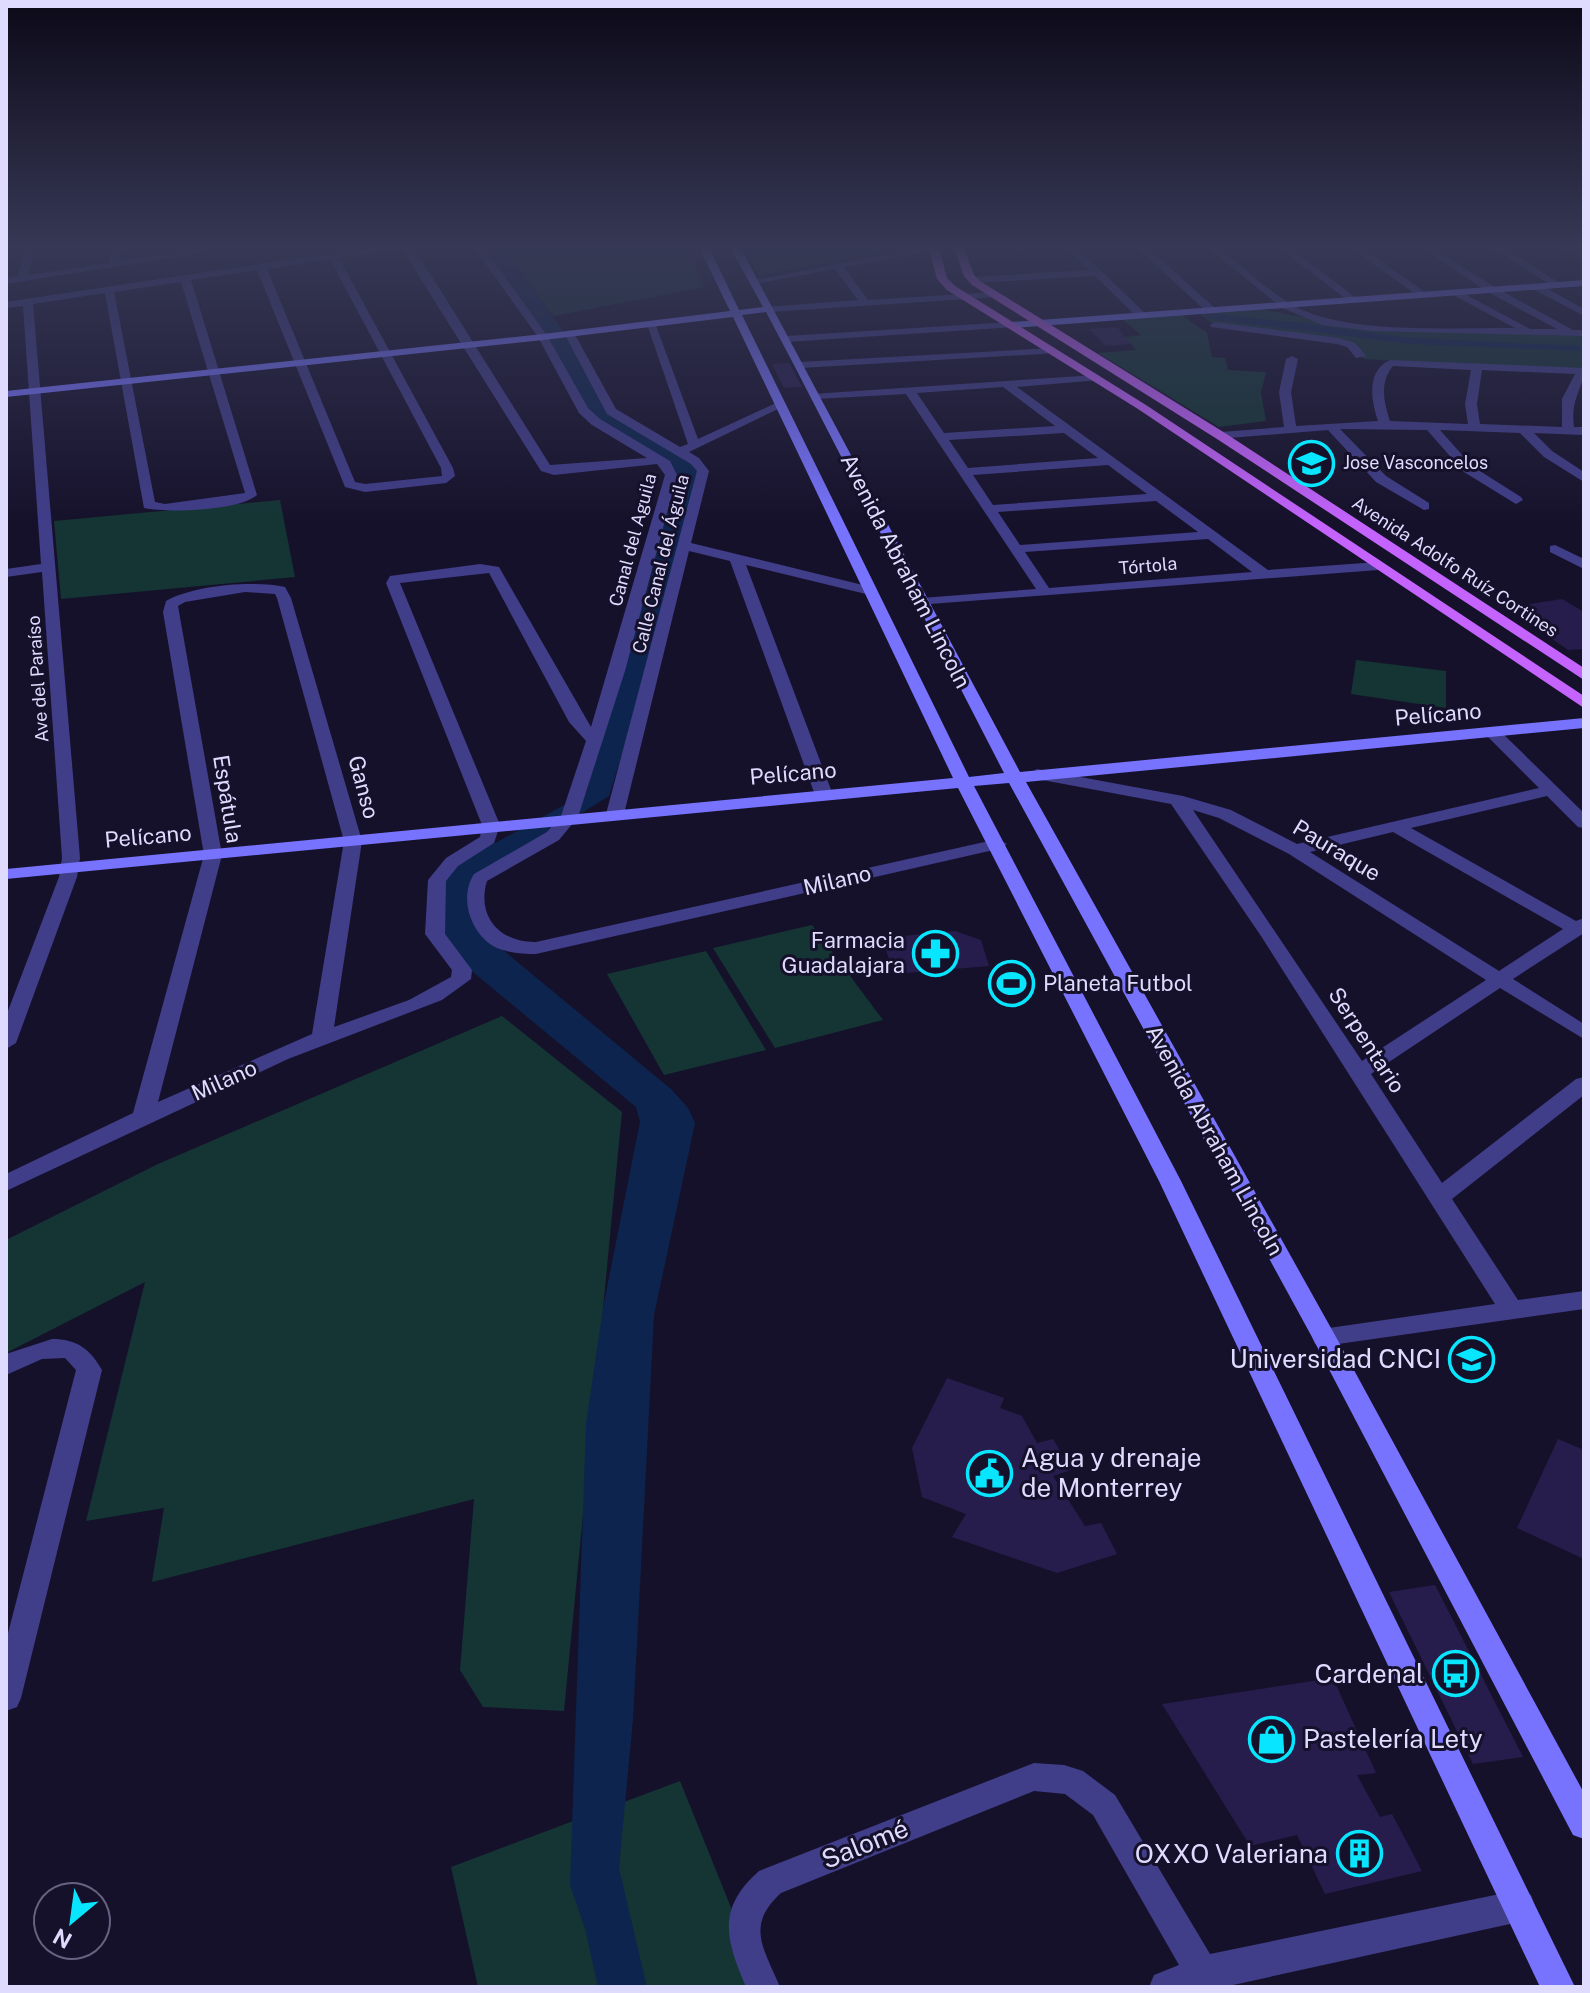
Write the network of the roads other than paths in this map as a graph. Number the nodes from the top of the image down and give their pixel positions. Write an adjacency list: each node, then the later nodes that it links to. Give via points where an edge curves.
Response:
1 (32, 338): 30 (street, Ave del Paraíso)
2 (118, 338): 28 (street)
3 (204, 338): 26 (street)
4 (291, 338): 22 (street)
5 (378, 338): 19 (street)
6 (464, 338): 17 (street)
7 (527, 338): 17 (main road)
8 (548, 338): 50 (street, Canal del Aguila, via 589,417)
9 (568, 338): 49 (street, Calle Canal del Águila, via 611,411)
10 (655, 338): 48 (street)
11 (747, 338): 34 (main road)
12 (802, 338): 16 (street)
13 (1032, 338): 18 (main road, Avenida Adolfo Ruíz Cortines)
14 (1064, 338): 45 (main road, Avenida Adolfo Ruíz Cortines)
15 (1316, 338): 20 (street, via 1351,345)
16 (786, 339): 23 (main road, Avenida Abraham Lincoln)
17 (468, 344): 19 (main road); 50 (street, via 547,470)
18 (1053, 351): 23 (street); 27 (main road, Avenida Adolfo Ruíz Cortines)
19 (386, 353): 22 (main road); 22 (street, via 447,468 446,479 354,486)
20 (1360, 356)
21 (1292, 359): 40 (street, via 1285,392)
22 (301, 362): 26 (main road)
23 (800, 365): 33 (main road, Avenida Abraham Lincoln)
24 (1477, 365): 25 (street); 36 (street, via 1385,366 1377,390); 39 (street, via 1471,404)
25 (1584, 371): 43 (street, via 1567,395)
26 (214, 372): 28 (main road); 28 (street, via 251,491 248,498 230,502 149,505)
27 (1096, 378): 29 (street); 35 (main road, Avenida Adolfo Ruíz Cortines)
28 (127, 381): 30 (main road)
29 (1006, 384): 31 (street); 41 (street)
30 (37, 390): 32 (main road); 66 (street, Ave del Paraíso)
31 (909, 390): 33 (street); 46 (street)
32 (6, 394)
33 (816, 396): 72 (main road, Avenida Abraham Lincoln)
34 (780, 405): 48 (street); 69 (main road)
35 (1142, 407): 45 (main road, via 1198,434); 47 (main road, Avenida Adolfo Ruíz Cortines)
36 (1385, 424): 37 (street); 38 (street)
37 (1330, 425): 40 (street); 57 (street, via 1381,479)
38 (1429, 425): 39 (street); 56 (street, via 1468,469)
39 (1474, 427): 42 (street)
40 (1290, 428): 45 (street)
41 (1065, 429): 46 (street); 51 (street)
42 (1523, 429): 43 (street); 53 (street)
43 (1568, 430): 44 (street)
44 (1584, 431)
45 (1221, 436): 54 (main road, Avenida Adolfo Ruíz Cortines)
46 (941, 437): 52 (street)
47 (1199, 445): 54 (main road, via 1227,452 1267,477); 65 (main road, Avenida Adolfo Ruíz Cortines)
48 (695, 446): 49 (street)
49 (680, 452): 60 (street, Calle Canal del Águila, via 703,471)
50 (660, 460): 77 (street, Canal del Aguila, via 670,469 671,481)
51 (1108, 461): 52 (street); 55 (street)
52 (964, 472): 58 (street)
53 (1584, 478)
54 (1293, 484): 73 (main road, Avenida Adolfo Ruíz Cortines)
55 (1156, 497): 58 (street); 59 (street)
56 (1516, 500)
57 (1424, 506)
58 (989, 509): 61 (street)
59 (1210, 535): 61 (street); 68 (street)
60 (685, 546): 63 (street); 84 (street, Calle Canal del Águila)
61 (1015, 549): 70 (street)
62 (1555, 549): 64 (street)
63 (736, 558): 69 (street); 82 (street)
64 (1584, 565)
65 (1378, 566): 68 (street, Tórtola); 74 (main road, Avenida Adolfo Ruíz Cortines)
66 (50, 567): 67 (street); 93 (street, Ave del Paraíso)
67 (6, 573)
68 (1265, 575): 70 (street, Tórtola)
69 (870, 591): 80 (main road)
70 (1045, 592): 72 (street, Tórtola)
71 (195, 594): 89 (street, Ganso, via 280,590); 92 (street, Espátula, via 174,601 170,608)
72 (922, 602): 79 (main road, Avenida Abraham Lincoln)
73 (1584, 675)
74 (1584, 703)
75 (1584, 723): 76 (main road, Pelícano)
76 (1493, 733): 78 (main road, Pelícano); 81 (street)
77 (595, 741): 85 (street, Canal del Aguila); 87 (street, via 577,722 498,573 480,568 395,579)
78 (1037, 774): 79 (main road, Pelícano); 83 (street, Pauraque)
79 (1014, 776): 80 (main road, Pelícano); 107 (main road, Avenida Abraham Lincoln)
80 (963, 781): 82 (main road, Pelícano); 90 (main road)
81 (1552, 790): 86 (street); 88 (street)
82 (824, 795): 84 (main road, Pelícano)
83 (1177, 800): 91 (street, Pauraque, via 1225,814); 100 (street, Serpentario)
84 (615, 814): 85 (main road, Pelícano)
85 (569, 817): 87 (main road, Pelícano); 90 (street, Milano, via 553,836 489,871 476,885 484,929 496,941 536,948)
86 (1584, 823)
87 (491, 825): 89 (main road, Pelícano); 98 (street, Milano, via 488,839 452,862 437,880 435,934 462,970 461,979 447,990)
88 (1394, 826): 91 (street); 95 (street)
89 (353, 841): 92 (main road, Pelícano); 98 (street, Ganso)
90 (998, 844): 111 (main road, via 1170,1181)
91 (1295, 850): 96 (street, Pauraque)
92 (213, 855): 93 (main road, Pelícano); 102 (street, Espátula)
93 (70, 867): 94 (main road, Pelícano); 99 (street, Ave del Paraíso)
94 (6, 874)
95 (1581, 926): 96 (street)
96 (1502, 981): 97 (street, Pauraque); 100 (street)
97 (1584, 1033)
98 (322, 1038): 102 (street, Milano)
99 (6, 1043)
100 (1359, 1072): 104 (street, Serpentario)
101 (1584, 1084): 104 (street)
102 (143, 1117): 103 (street, Milano)
103 (6, 1183)
104 (1441, 1196): 106 (street, Serpentario)
105 (1584, 1300): 106 (street)
106 (1512, 1310): 107 (street)
107 (1324, 1337): 110 (main road, Avenida Abraham Lincoln)
108 (6, 1365): 109 (street, via 27,1354 71,1348 83,1356 89,1370)
109 (6, 1698)
110 (1584, 1824)
111 (1519, 1906): 112 (street); 115 (main road)
112 (1204, 1980): 113 (street, Salomé, via 1104,1805 1073,1779 1054,1776 1034,1777 770,1882 754,1894 743,1928); 114 (street)
113 (763, 1987)
114 (1166, 1987)
115 (1558, 1987)

